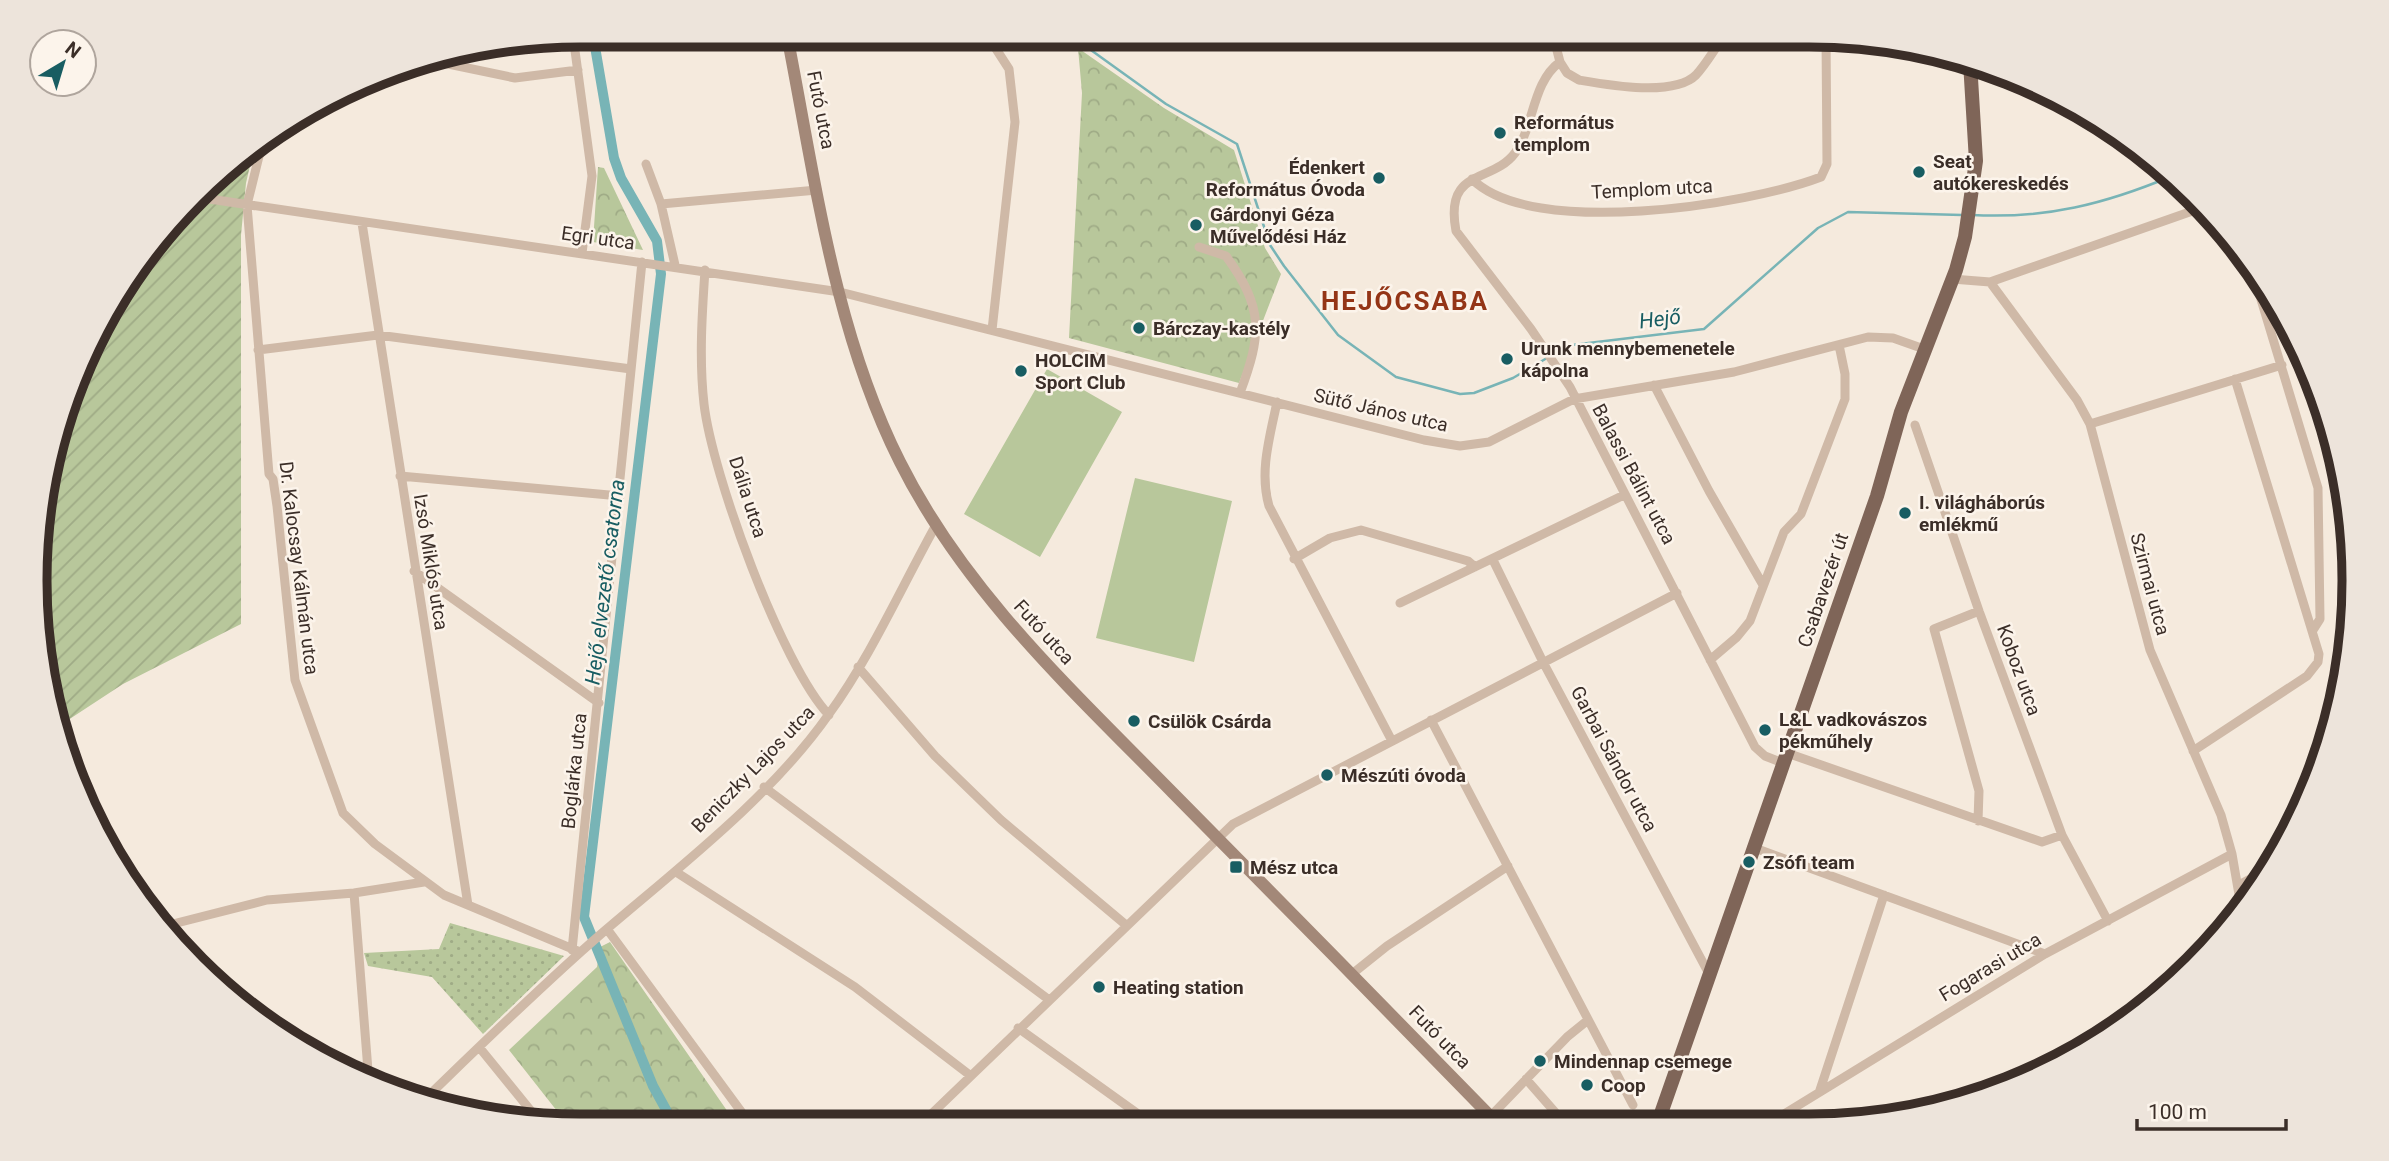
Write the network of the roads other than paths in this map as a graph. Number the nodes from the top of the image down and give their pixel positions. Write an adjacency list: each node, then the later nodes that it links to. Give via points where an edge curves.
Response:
1 (575, 47): 9 (street)
2 (789, 47): 14 (main road, Futó utca)
3 (995, 47): 29 (street, via 1009,69 1016,121)
4 (1556, 47): 7 (street)
5 (1716, 47): 7 (street, via 1695,76 1681,85 1662,88 1579,80)
6 (1826, 48): 13 (street, Templom utca, via 1827,164 1821,177 1733,202 1665,210 1564,211 1495,197)
7 (1560, 62): 13 (street, Balassi Bálint utca, via 1530,111 1513,156)
8 (447, 64): 9 (street, via 515,78)
9 (578, 70): 21 (street, via 592,176)
10 (1971, 73): 25 (main road, Csabavezér út, via 1976,161 1968,223)
11 (260, 154): 17 (street, Dr. Kalocsay Kálmán utca)
12 (646, 164): 16 (street)
13 (1472, 179): 39 (street, Balassi Bálint utca, via 1456,200 1456,232 1557,365)
14 (817, 190): 16 (street); 27 (main road, Futó utca)
15 (208, 199): 17 (street, Egri utca)
16 (662, 204): 23 (street)
17 (247, 205): 19 (street, Egri utca); 33 (street, Dr. Kalocsay Kálmán utca)
18 (2195, 213): 26 (street)
19 (362, 223): 21 (street, Egri utca); 30 (street, Izsó Miklós utca)
20 (1199, 247): 38 (street, via 1226,256 1251,296 1258,333)
21 (582, 253): 22 (street, Egri utca)
22 (645, 262): 23 (street, Egri utca); 35 (street, Boglárka utca)
23 (675, 265): 24 (street, Egri utca)
24 (705, 270): 27 (street, Egri utca); 60 (street, Dália utca, via 704,405 724,486 799,674)
25 (1952, 279): 26 (street); 32 (main road, Csabavezér út)
26 (1990, 282): 41 (street, Szirmai utca)
27 (840, 292): 29 (street, Egri utca); 46 (main road, Futó utca, via 859,362 883,424)
28 (2262, 300): 34 (street)
29 (992, 330): 38 (street, Sütő János utca)
30 (378, 335): 33 (street); 35 (street); 43 (street, Izsó Miklós utca)
31 (1839, 345): 32 (street, Sütő János utca, via 1882,336); 37 (street, Sütő János utca, via 1734,372); 51 (street, via 1845,398 1801,514 1784,532)
32 (1924, 349): 64 (main road, Csabavezér út)
33 (258, 350): 74 (street, Dr. Kalocsay Kálmán utca, via 295,680 343,813)
34 (2282, 365): 36 (street); 55 (street, via 2318,488 2320,619)
35 (631, 369): 45 (street, Boglárka utca)
36 (2235, 379): 41 (street); 55 (street)
37 (1654, 385): 39 (street, Sütő János utca); 51 (street)
38 (1240, 393): 40 (street, Sütő János utca)
39 (1574, 399): 40 (street, Sütő János utca, via 1489,442 1460,446); 44 (street, Balassi Bálint utca)
40 (1277, 402): 47 (street, via 1265,464 1265,493)
41 (2090, 424): 63 (street, Szirmai utca, via 2150,650)
42 (1915, 425): 54 (street, Koboz utca)
43 (400, 476): 45 (street); 50 (street, Izsó Miklós utca)
44 (1624, 495): 48 (street); 52 (street, Balassi Bálint utca)
45 (620, 496): 59 (street, Boglárka utca)
46 (936, 525): 58 (street, Beniczky Lajos utca); 68 (main road, Futó utca, via 1013,628)
47 (1294, 559): 49 (street, via 1330,538 1361,530); 62 (street)
48 (1493, 560): 49 (street); 57 (street, Garbai Sándor utca)
49 (1475, 567): 53 (street)
50 (414, 571): 59 (street); 79 (street, Izsó Miklós utca)
51 (1763, 585): 56 (street, via 1750,621)
52 (1676, 593): 56 (street, Balassi Bálint utca); 57 (street)
53 (1400, 603)
54 (1979, 611): 66 (street, via 1934,629 1979,791); 67 (street, Koboz utca)
55 (2313, 630): 63 (street, via 2318,662 2307,676)
56 (1710, 660): 64 (street, Balassi Bálint utca, via 1755,747 1765,756)
57 (1543, 662): 61 (street); 86 (street, Garbai Sándor utca)
58 (859, 667): 60 (street, Beniczky Lajos utca); 82 (street, via 935,756 1000,820)
59 (598, 703): 84 (street, Boglárka utca)
60 (829, 715): 65 (street, Beniczky Lajos utca)
61 (1431, 720): 62 (street); 71 (street)
62 (1392, 741): 68 (street, via 1233,824)
63 (2193, 751): 70 (street, Szirmai utca, via 2221,815)
64 (1785, 758): 66 (street, Balassi Bálint utca); 69 (main road, Csabavezér út)
65 (764, 787): 72 (street, Beniczky Lajos utca); 88 (street)
66 (1978, 821): 67 (street, Balassi Bálint utca, via 2042,842)
67 (2062, 835): 80 (street, Koboz utca)
68 (1218, 838): 82 (street); 87 (main road, Futó utca)
69 (1752, 847): 78 (street); 86 (main road, Csabavezér út)
70 (2232, 854): 75 (street, Szirmai utca); 80 (street, Fogarasi utca)
71 (1507, 866): 87 (street); 89 (street)
72 (676, 872): 83 (street, Beniczky Lajos utca); 93 (street, via 855,987)
73 (2250, 879): 75 (street)
74 (424, 882): 76 (street); 79 (street, Dr. Kalocsay Kálmán utca)
75 (2239, 885): 77 (street, Szirmai utca)
76 (354, 893): 81 (street, via 267,901); 92 (street)
77 (2240, 894)
78 (1884, 895): 85 (street); 95 (street)
79 (468, 905): 84 (street, Dr. Kalocsay Kálmán utca)
80 (2108, 921): 85 (street, Fogarasi utca)
81 (173, 924)
82 (1126, 925): 88 (street)
83 (604, 931): 84 (street, Beniczky Lajos utca); 100 (street)
84 (580, 950): 91 (street, Beniczky Lajos utca)
85 (2045, 954): 95 (street, Fogarasi utca)
86 (1708, 971): 106 (main road, Csabavezér út)
87 (1352, 974): 103 (main road, Futó utca)
88 (1048, 999): 90 (street)
89 (1588, 1020): 94 (street); 97 (street)
90 (1018, 1028): 93 (street); 102 (street)
91 (479, 1047): 96 (street, Beniczky Lajos utca); 98 (street)
92 (368, 1069)
93 (971, 1076): 99 (street)
94 (1526, 1079): 104 (street); 105 (street)
95 (1820, 1090): 107 (street, Fogarasi utca)
96 (432, 1093)
97 (1633, 1105)
98 (531, 1111)
99 (935, 1112): 101 (street)
100 (743, 1114)
101 (933, 1114)
102 (1138, 1114)
103 (1485, 1114)
104 (1496, 1114)
105 (1557, 1114)
106 (1658, 1114)
107 (1783, 1114)

